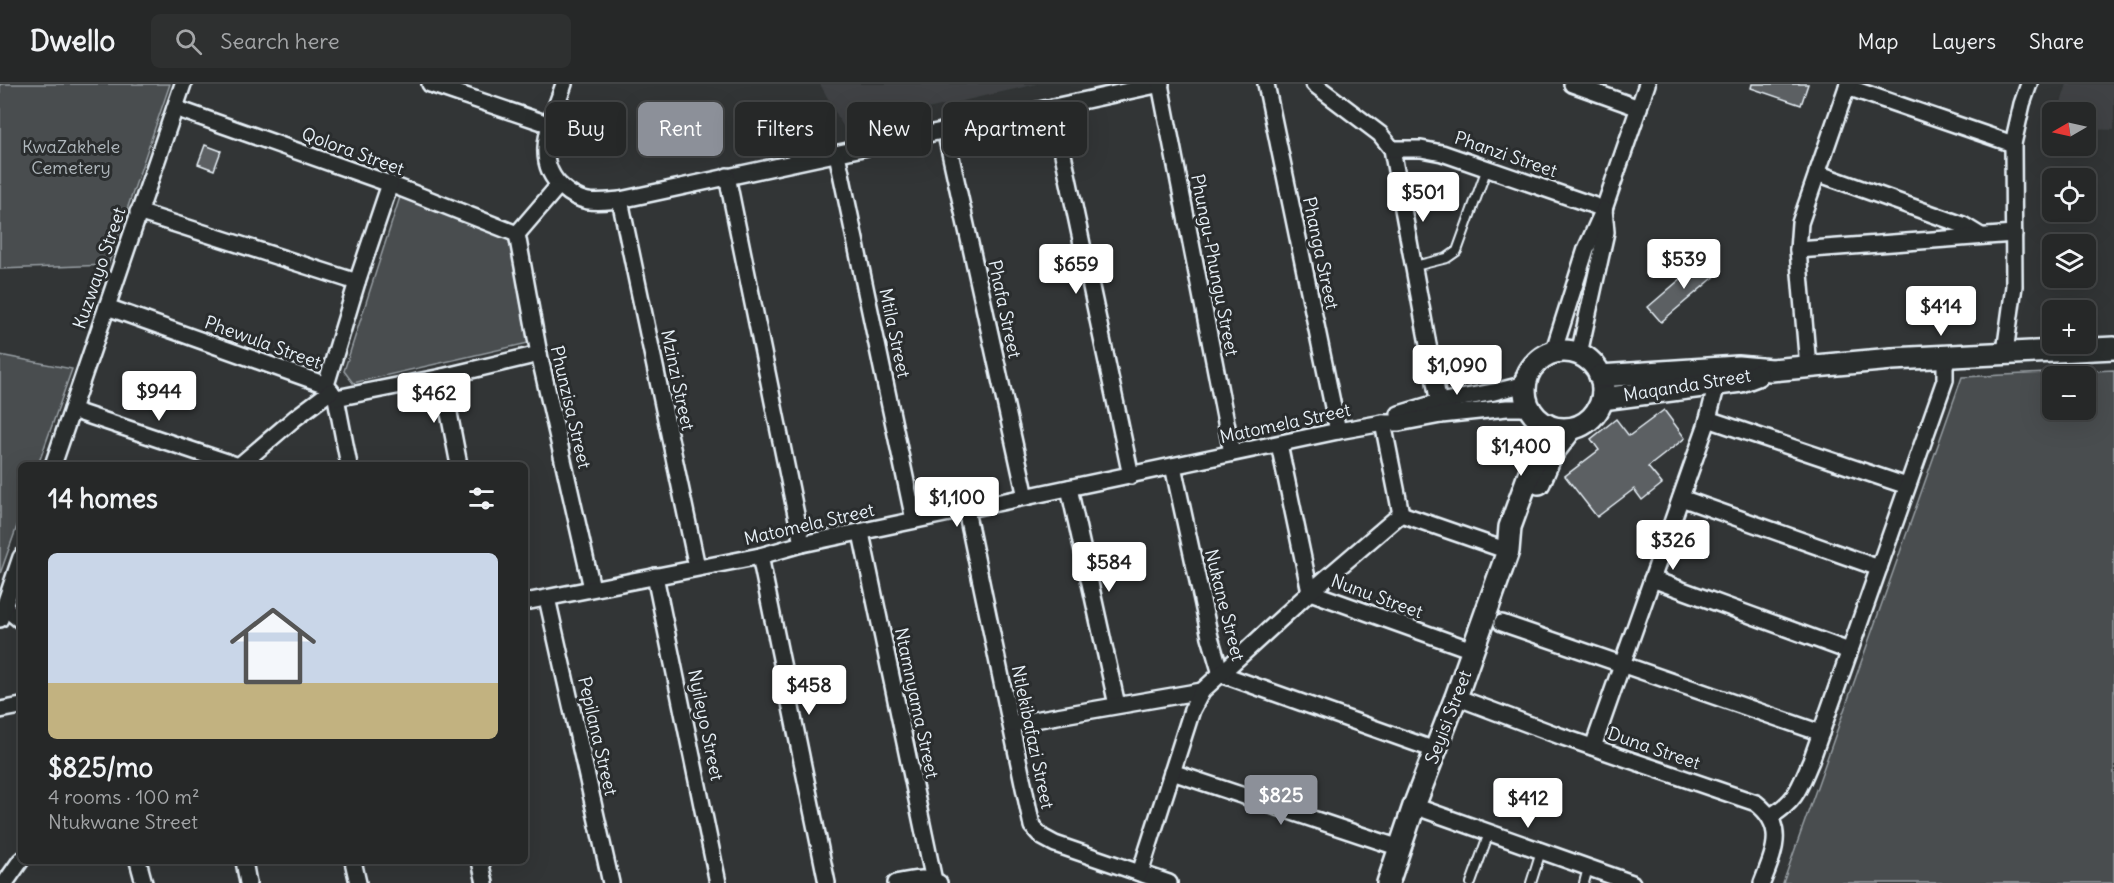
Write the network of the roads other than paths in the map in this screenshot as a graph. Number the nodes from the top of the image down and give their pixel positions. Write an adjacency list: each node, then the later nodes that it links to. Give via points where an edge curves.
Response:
1 (183, 84): 13 (street, Kuzwayo Street)
2 (430, 84): 15 (street)
3 (564, 84): 11 (street)
4 (1160, 84): 12 (street); 61 (street, Phungu-Phungu Street)
5 (1266, 84): 59 (street, Phanga Street)
6 (1314, 84): 18 (street, via 1380,134)
7 (1572, 84): 14 (street)
8 (1647, 84): 14 (street)
9 (2029, 84): 17 (street)
10 (1847, 85): 17 (street); 24 (street)
11 (558, 102)
12 (1076, 102)
13 (175, 108): 26 (street, Qolora Street); 30 (street, Kuzwayo Street)
14 (1639, 108): 29 (street)
15 (546, 123)
16 (943, 130): 19 (street)
17 (2013, 144): 32 (street)
18 (1392, 149): 23 (street, Phanzi Street, via 1430,150); 35 (street)
19 (837, 154): 25 (street); 75 (street, Mtila Street)
20 (546, 156): 27 (street)
21 (951, 156): 71 (street, Phafa Street)
22 (1063, 156): 68 (street)
23 (1487, 168): 29 (street, Phanzi Street); 35 (lane, via 1457,251 1447,258)
24 (1817, 173): 33 (street, via 1963,225); 34 (street, via 1800,223)
25 (727, 176): 28 (street); 77 (street)
26 (390, 184): 31 (street, Qolora Street); 36 (street)
27 (559, 185): 28 (street, via 580,200); 31 (street)
28 (620, 200): 81 (street, Mzinzi Street)
29 (1604, 209): 40 (street, via 1586,249); 42 (street, via 1606,232)
30 (138, 212): 36 (street); 37 (street, Kuzwayo Street)
31 (517, 234): 41 (street, Phunzisa Street)
32 (2014, 234): 33 (street); 39 (street, via 2014,286)
33 (1981, 236): 34 (street)
34 (1798, 250): 44 (street)
35 (1414, 266): 52 (street)
36 (357, 282): 50 (street)
37 (107, 307): 50 (street, Phewula Street); 54 (street, Kuzwayo Street)
38 (2114, 348): 39 (street, Maqanda Street)
39 (2005, 352): 43 (street, Maqanda Street)
40 (1553, 353): 42 (street); 48 (street, via 1538,361)
41 (539, 354): 47 (street); 85 (street, Phunzisa Street)
42 (1579, 354): 46 (street, via 1590,360)
43 (1945, 356): 44 (street, Maqanda Street); 69 (street, via 1945,380)
44 (1808, 367): 45 (street, Maqanda Street)
45 (1771, 370): 46 (street, Maqanda Street, via 1738,367); 49 (street, Maqanda Street, via 1741,381)
46 (1600, 376): 51 (street)
47 (442, 377): 50 (street); 66 (street)
48 (1526, 384): 52 (street, Matomela Street); 53 (street)
49 (1717, 384): 51 (street, Maqanda Street); 55 (street)
50 (331, 391): 64 (street); 65 (street)
51 (1602, 399): 58 (street, via 1591,418)
52 (1440, 408): 53 (street, Matomela Street); 56 (street, Matomela Street, via 1395,416)
53 (1530, 408): 57 (street)
54 (72, 410): 62 (street, Kuzwayo Street); 63 (street)
55 (1708, 419): 69 (street); 72 (street)
56 (1383, 423): 59 (street, Matomela Street); 73 (street)
57 (1547, 425): 58 (street); 78 (street, Seyisi Street, via 1510,527)
58 (1571, 429): 78 (street, Seyisi Street, via 1551,455 1520,534)
59 (1338, 431): 60 (street, Matomela Street)
60 (1279, 444): 61 (street, Matomela Street); 86 (street, Nunu Street)
61 (1232, 453): 67 (street, Matomela Street)
62 (54, 462)
63 (229, 462)
64 (242, 462)
65 (348, 462)
66 (458, 462)
67 (1173, 466): 68 (street, Matomela Street); 95 (street, Nukane Street)
68 (1131, 476): 70 (street, Matomela Street)
69 (1907, 486): 82 (street)
70 (1069, 488): 71 (street, Matomela Street); 98 (street)
71 (1026, 497): 74 (street, Matomela Street)
72 (1681, 498): 82 (street); 84 (street)
73 (1399, 507): 78 (street); 86 (street)
74 (966, 510): 75 (street, Matomela Street); 101 (street, Ntlekibafazi Street)
75 (914, 520): 76 (street, Matomela Street)
76 (861, 532): 77 (street, Matomela Street); 118 (street, Ntamnyama Street)
77 (802, 544): 79 (street, Matomela Street)
78 (1508, 551): 92 (street, Seyisi Street)
79 (760, 556): 81 (street, Matomela Street); 126 (street)
80 (18, 566): 89 (street)
81 (697, 567): 83 (street, Matomela Street)
82 (1879, 568): 93 (street)
83 (655, 576): 85 (street, Matomela Street); 125 (street, Nyileyo Street)
84 (1652, 579): 93 (street); 94 (street)
85 (592, 588): 87 (street, Matomela Street)
86 (1310, 592): 92 (street, Nunu Street); 95 (street)
87 (547, 598): 88 (street, Matomela Street); 124 (street, Pepilana Street)
88 (528, 602)
89 (2, 613): 90 (street)
90 (18, 620)
91 (1502, 623): 94 (street)
92 (1472, 650): 97 (street, Seyisi Street)
93 (1849, 651): 102 (street)
94 (1622, 664): 102 (street); 103 (street)
95 (1221, 674): 96 (street); 104 (street, Nukane Street)
96 (1202, 691): 98 (street); 105 (street)
97 (1456, 697): 103 (street, Duna Street); 104 (street, Seyisi Street)
98 (1117, 705): 101 (street)
99 (18, 707): 100 (street)
100 (0, 710)
101 (1011, 724): 117 (street, Ntlekibafazi Street, via 1032,826 1055,844)
102 (1821, 733): 107 (street, via 1796,794)
103 (1593, 747): 107 (street, Duna Street, via 1756,803)
104 (1435, 750): 106 (street, Seyisi Street)
105 (1172, 772): 109 (street); 117 (street)
106 (1414, 806): 108 (street); 109 (street, Seyisi Street)
107 (1771, 816): 134 (street, via 1775,838)
108 (1489, 833): 110 (street); 130 (lane)
109 (1400, 848): 129 (street, Seyisi Street)
110 (1541, 851): 116 (street); 131 (lane)
111 (18, 864): 119 (street)
112 (139, 864): 120 (street)
113 (245, 864): 121 (street)
114 (354, 864): 122 (street)
115 (481, 864): 123 (street)
116 (1588, 868): 132 (lane); 133 (street)
117 (1140, 873): 128 (street, Ntlekibafazi Street)
118 (936, 882): 127 (street, via 915,879)
119 (5, 883)
120 (144, 883)
121 (248, 883)
122 (358, 883)
123 (485, 883)
124 (611, 883)
125 (718, 883)
126 (827, 883)
127 (896, 883)
128 (1169, 883)
129 (1388, 883)
130 (1471, 883)
131 (1531, 883)
132 (1584, 883)
133 (1632, 883)
134 (1762, 883)

